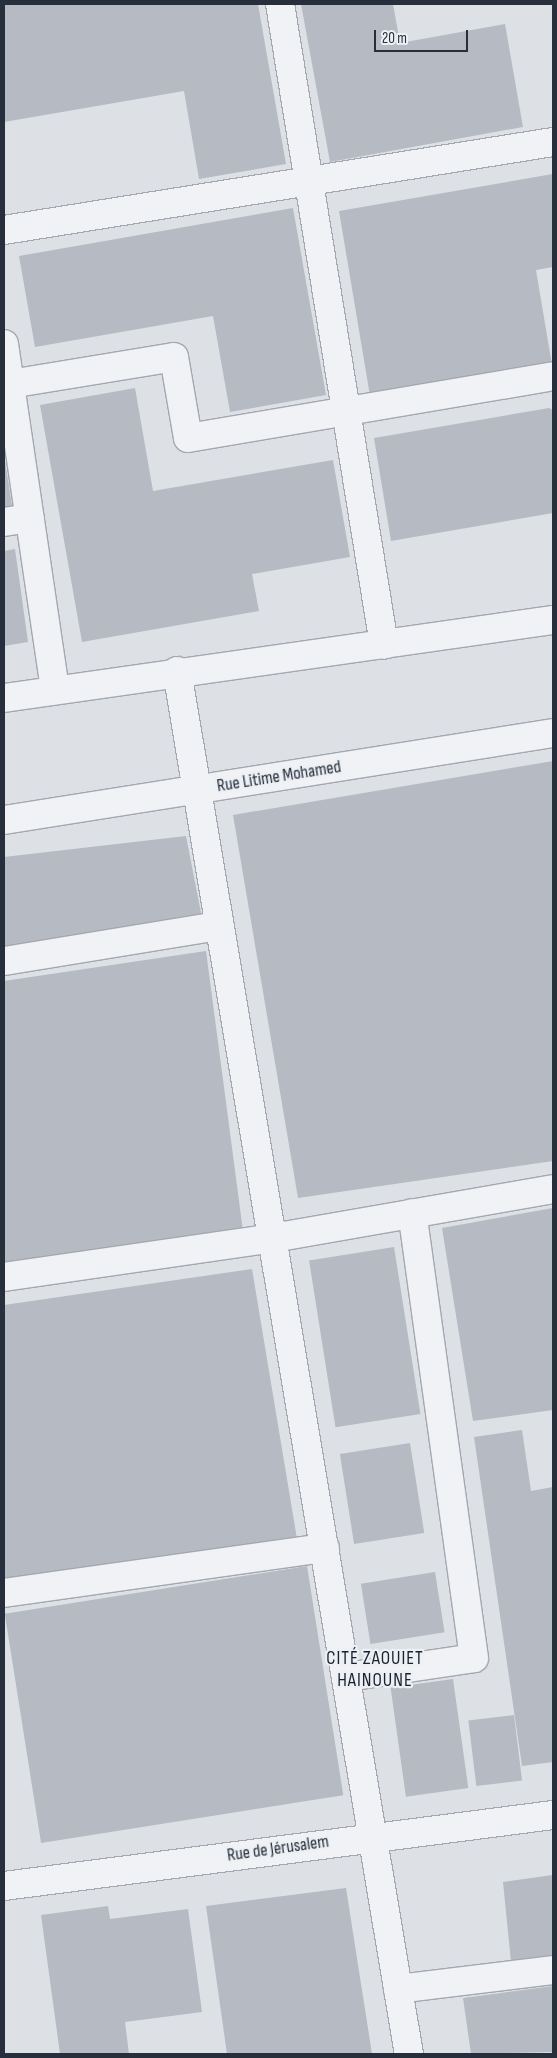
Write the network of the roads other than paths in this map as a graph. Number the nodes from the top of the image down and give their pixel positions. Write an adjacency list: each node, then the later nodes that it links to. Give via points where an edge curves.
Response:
1 (280, 4): 3 (street)
2 (553, 142): 3 (street)
3 (310, 183): 4 (street); 8 (street)
4 (4, 230)
5 (4, 344): 7 (street)
6 (553, 376): 8 (street)
7 (10, 384): 8 (street, via 174,358 188,438); 9 (street)
8 (348, 414): 12 (street)
9 (30, 518): 10 (street); 14 (street)
10 (4, 522)
11 (553, 620): 12 (street)
12 (384, 645): 13 (street)
13 (177, 671): 14 (street); 17 (street)
14 (55, 690): 15 (street)
15 (4, 698)
16 (553, 733): 17 (street, Rue Litime Mohamed)
17 (195, 790): 18 (street, Rue Litime Mohamed); 19 (street)
18 (4, 820)
19 (216, 926): 20 (street); 23 (street)
20 (4, 962)
21 (553, 1190): 22 (street)
22 (412, 1214): 23 (street); 27 (street, via 474,1658)
23 (273, 1238): 24 (street); 25 (street)
24 (4, 1276)
25 (324, 1548): 26 (street); 27 (street)
26 (4, 1593)
27 (346, 1677): 29 (street)
28 (553, 1815): 29 (street, Rue de Jérusalem)
29 (373, 1836): 30 (street, Rue de Jérusalem); 32 (street)
30 (4, 1886)
31 (553, 1970): 32 (street)
32 (398, 1989): 33 (street)
33 (409, 2054)

